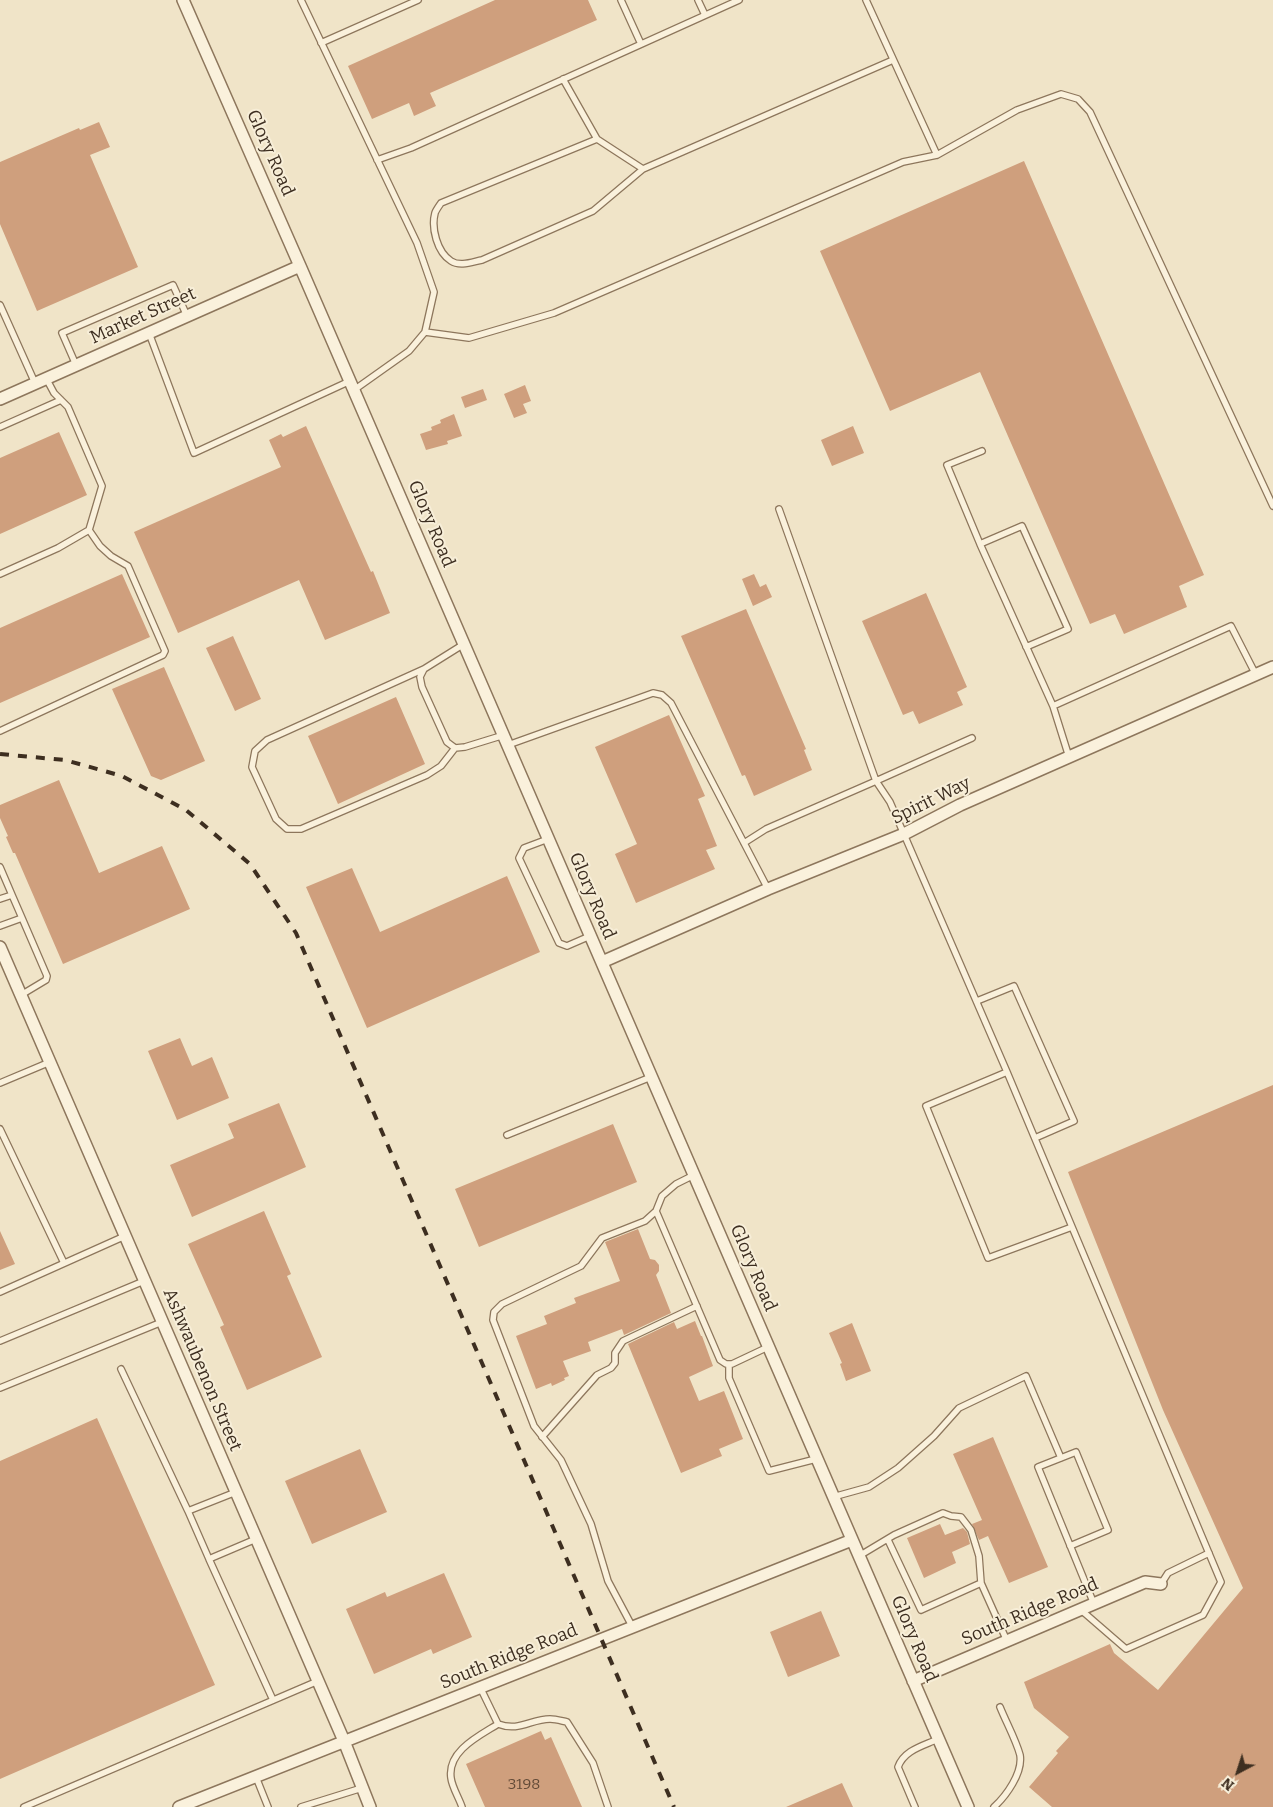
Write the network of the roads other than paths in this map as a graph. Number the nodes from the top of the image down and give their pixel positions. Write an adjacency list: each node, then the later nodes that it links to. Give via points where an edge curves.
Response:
1 (183, 0): 17 (street, Glory Road)
2 (301, 0): 9 (lane)
3 (418, 0): 9 (lane)
4 (621, 0): 10 (lane)
5 (698, 0): 8 (lane)
6 (739, 0): 8 (lane)
7 (866, 0): 11 (lane)
8 (705, 15): 10 (lane)
9 (321, 43): 15 (lane)
10 (641, 44): 12 (lane)
11 (893, 60): 14 (lane); 16 (lane)
12 (564, 79): 13 (lane); 15 (lane, via 411,148)
13 (596, 139): 16 (lane); 16 (lane, via 441,203 435,213 434,234 443,253 451,261 465,264 482,260 593,211)
14 (937, 155): 20 (lane, via 903,162 554,313 469,338); 30 (lane, via 1017,110 1061,94 1078,99 1090,112)
15 (377, 160): 20 (lane, via 417,243 434,292)
16 (643, 169)
17 (300, 266): 19 (street, Market Street); 25 (street, Glory Road)
18 (0, 305): 24 (lane)
19 (187, 316): 21 (street, Market Street); 22 (lane, via 173,285 62,333)
20 (425, 332): 25 (lane, via 409,351)
21 (149, 333): 22 (street, Market Street); 25 (lane, via 194,454)
22 (76, 365): 23 (street, Market Street)
23 (46, 378): 24 (street, Market Street); 27 (lane)
24 (34, 383): 26 (street, Market Street)
25 (352, 386): 35 (street, Glory Road)
26 (0, 398)
27 (61, 400): 28 (lane); 32 (lane, via 68,407 102,486)
28 (0, 427)
29 (982, 451): 33 (lane, via 947,465)
30 (1273, 506)
31 (779, 509): 46 (lane)
32 (89, 530): 34 (lane); 41 (lane, via 100,546 128,566 165,651 163,655)
33 (980, 544): 36 (lane); 36 (lane, via 1022,526 1068,628)
34 (0, 574)
35 (464, 644): 38 (lane); 43 (street, Glory Road)
36 (1026, 647): 40 (lane)
37 (1273, 667): 39 (street, Spirit Way)
38 (424, 669): 44 (lane, via 420,677 422,687 447,742); 44 (lane, via 267,740 255,751 252,767 276,819 287,829 301,829 427,774 441,766)
39 (1256, 675): 40 (lane, via 1231,626); 45 (street, Spirit Way)
40 (1053, 706): 45 (lane)
41 (0, 730)
42 (972, 738): 46 (lane)
43 (506, 740): 44 (lane); 48 (street, Glory Road); 49 (lane, via 658,693 671,703)
44 (455, 748)
45 (1070, 757): 47 (street, Spirit Way, via 960,805)
46 (876, 781): 47 (lane, via 890,802); 49 (lane, via 766,829)
47 (904, 834): 51 (street, Spirit Way); 60 (lane)
48 (548, 839): 56 (street, Glory Road); 56 (lane, via 524,848 519,858 559,944 567,946)
49 (744, 843): 51 (lane)
50 (0, 867): 52 (lane)
51 (768, 889): 58 (street, Spirit Way)
52 (12, 895): 53 (lane); 54 (lane)
53 (0, 899)
54 (22, 918): 55 (lane); 59 (lane, via 47,976 46,980)
55 (0, 926)
56 (590, 936): 58 (street, Glory Road)
57 (0, 947): 59 (street, Ashwaubenon Street)
58 (602, 962): 63 (street, Glory Road)
59 (21, 995): 61 (street, Ashwaubenon Street)
60 (977, 1002): 62 (lane); 67 (lane, via 1014,986 1074,1121)
61 (50, 1062): 64 (lane); 71 (street, Ashwaubenon Street)
62 (1007, 1072): 67 (lane); 70 (lane, via 926,1106 988,1258)
63 (651, 1076): 66 (lane); 68 (street, Glory Road)
64 (0, 1083)
65 (0, 1129): 72 (lane)
66 (507, 1135)
67 (1035, 1138): 70 (lane)
68 (694, 1175): 69 (lane, via 662,1196); 78 (street, Glory Road)
69 (656, 1211): 75 (lane); 82 (lane, via 645,1221 602,1238 581,1266 502,1304 494,1312 493,1320 534,1426)
70 (1072, 1227): 92 (lane)
71 (125, 1236): 72 (lane); 73 (street, Ashwaubenon Street)
72 (64, 1264): 74 (lane)
73 (144, 1281): 76 (street, Ashwaubenon Street); 77 (lane)
74 (0, 1292)
75 (697, 1306): 79 (lane, via 720,1360); 82 (lane, via 623,1341 611,1368 597,1375)
76 (162, 1322): 81 (lane); 85 (street, Ashwaubenon Street)
77 (0, 1341)
78 (768, 1347): 79 (lane); 83 (street, Glory Road)
79 (729, 1364): 83 (lane, via 729,1378 769,1472)
80 (121, 1369): 87 (lane)
81 (0, 1388)
82 (542, 1437): 99 (lane, via 561,1460 591,1524 608,1581)
83 (816, 1458): 86 (street, Glory Road)
84 (1061, 1458): 86 (lane, via 1026,1376 959,1408 898,1468 869,1487); 91 (lane, via 1038,1467); 91 (lane, via 1076,1452 1108,1530)
85 (236, 1492): 87 (lane); 88 (street, Ashwaubenon Street)
86 (833, 1497): 89 (street, Glory Road)
87 (188, 1511): 94 (lane)
88 (256, 1539): 94 (lane); 101 (street, Ashwaubenon Street)
89 (852, 1540): 93 (street, Glory Road); 99 (street, South Ridge Road)
90 (888, 1540): 93 (lane); 95 (lane, via 921,1610); 95 (lane, via 943,1513 961,1517 971,1530 977,1547)
91 (1070, 1546): 97 (lane)
92 (1209, 1553): 96 (lane, via 1168,1573); 98 (lane, via 1221,1582 1203,1614 1126,1649)
93 (859, 1556): 102 (street, Glory Road)
94 (209, 1559): 104 (lane)
95 (981, 1583): 100 (lane)
96 (1161, 1584): 97 (street, South Ridge Road, via 1145,1582)
97 (1094, 1604): 98 (street, South Ridge Road)
98 (1081, 1610): 100 (street, South Ridge Road)
99 (632, 1626): 103 (street, South Ridge Road)
100 (1007, 1641): 102 (street, South Ridge Road)
101 (318, 1681): 104 (lane); 108 (street, Ashwaubenon Street)
102 (913, 1681): 107 (street, Glory Road)
103 (480, 1687): 106 (lane); 108 (street, South Ridge Road)
104 (274, 1700): 111 (lane)
105 (1000, 1707): 120 (lane, via 1020,1756 1010,1789)
106 (498, 1724): 116 (lane, via 472,1741 453,1759 450,1778); 117 (lane, via 508,1728 549,1719 567,1722 593,1764)
107 (938, 1739): 118 (lane, via 907,1753 898,1767); 119 (street, Glory Road)
108 (344, 1742): 109 (street, South Ridge Road); 110 (street, Ashwaubenon Street)
109 (256, 1776): 112 (street, South Ridge Road); 113 (lane)
110 (362, 1788): 114 (lane); 115 (street, Ashwaubenon Street)
111 (26, 1807)
112 (179, 1807)
113 (268, 1807)
114 (301, 1807)
115 (370, 1807)
116 (462, 1807)
117 (608, 1807)
118 (915, 1807)
119 (968, 1807)
120 (994, 1807)

